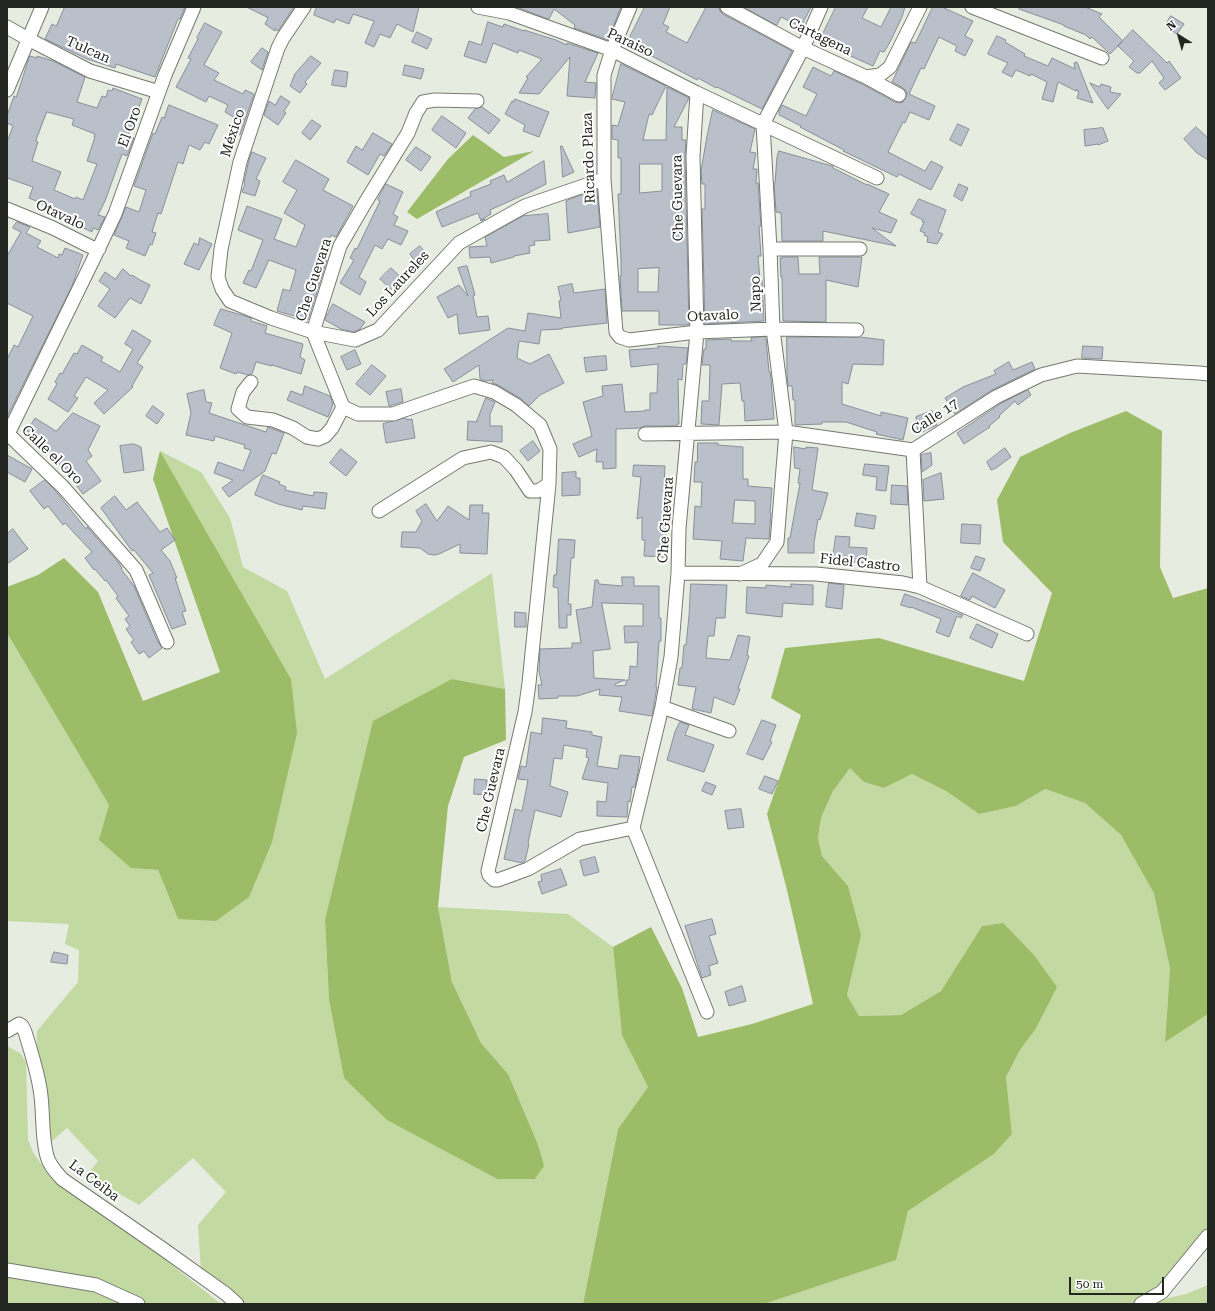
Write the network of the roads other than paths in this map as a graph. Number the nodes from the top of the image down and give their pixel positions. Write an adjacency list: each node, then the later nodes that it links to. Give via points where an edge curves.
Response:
1 (42, 7): 11 (street)
2 (194, 7): 17 (street, El Oro)
3 (304, 7): 28 (street, México, via 278,48 240,162 221,249)
4 (478, 7): 13 (street, Paraiso, via 510,13)
5 (630, 7): 13 (street, Ricardo Plaza)
6 (727, 7): 12 (street, Cartagena)
7 (821, 7): 12 (street)
8 (920, 7): 15 (street, via 890,67 880,75)
9 (972, 7): 14 (street)
10 (7, 27): 11 (street, Tulcan)
11 (28, 39): 16 (street); 17 (street, Tulcan, via 90,71)
12 (803, 48): 15 (street, Cartagena); 21 (street)
13 (612, 50): 18 (street, Paraiso); 23 (street, Ricardo Plaza, via 604,75)
14 (1102, 58)
15 (866, 77): 19 (street, Cartagena)
16 (7, 90)
17 (159, 92): 27 (street, El Oro, via 115,214)
18 (697, 93): 21 (street, Paraiso); 33 (street, Che Guevara, via 693,156)
19 (899, 95)
20 (477, 101): 32 (street, Che Guevara, via 423,102 408,133 340,246)
21 (763, 124): 22 (street, Paraiso); 25 (street, Napo)
22 (877, 178)
23 (604, 179): 29 (street, Ricardo Plaza); 32 (street, Los Laureles, via 525,206 459,242 378,330 355,340)
24 (7, 209): 27 (street, Otavalo, via 38,221 91,247)
25 (770, 249): 26 (street); 30 (street, Napo)
26 (860, 249)
27 (97, 253): 40 (street, Calle el Oro)
28 (218, 277): 32 (street, Los Laureles, via 230,301)
29 (615, 314): 33 (street, Otavalo, via 616,332 620,337 629,340)
30 (773, 329): 31 (street, Otavalo); 33 (street, Otavalo); 37 (street, Napo)
31 (857, 330)
32 (313, 332): 36 (street, Che Guevara)
33 (697, 332): 39 (street, Che Guevara)
34 (1208, 374): 41 (street, Calle 17, via 1077,366 1041,375 996,397)
35 (251, 382): 36 (street, via 243,392 238,409 248,416 273,420 293,428 307,437 318,439 325,436)
36 (343, 407): 42 (street, Che Guevara, via 358,414 393,414 474,386 494,392 516,405 540,425 550,449)
37 (786, 432): 39 (street, Calle 17); 41 (street, Calle 17); 45 (street, Napo, via 777,542 762,564)
38 (645, 434): 39 (street, Calle 17)
39 (688, 434): 44 (street, Che Guevara, via 679,528)
40 (7, 435): 48 (street, Calle el Oro, via 63,487 136,570)
41 (913, 450): 46 (street)
42 (549, 484): 43 (street, via 538,491 530,491 504,458 491,452 463,458); 51 (street, Che Guevara, via 525,712 489,875 498,880 528,869 580,839)
43 (379, 511)
44 (678, 573): 45 (street, Fidel Castro); 49 (street, Che Guevara, via 672,657)
45 (740, 574): 46 (street, Fidel Castro, via 816,574)
46 (920, 587): 47 (street, Fidel Castro)
47 (1028, 634)
48 (167, 642)
49 (662, 707): 50 (street); 51 (street, Che Guevara)
50 (729, 731)
51 (633, 828): 52 (street)
52 (707, 1012)
53 (7, 1031): 57 (street, La Ceiba, via 19,1024 25,1032 41,1089 47,1156 62,1179)
54 (1208, 1236): 58 (street, via 1162,1292)
55 (7, 1270): 56 (street, via 96,1285)
56 (138, 1304)
57 (237, 1304)
58 (1141, 1304)

